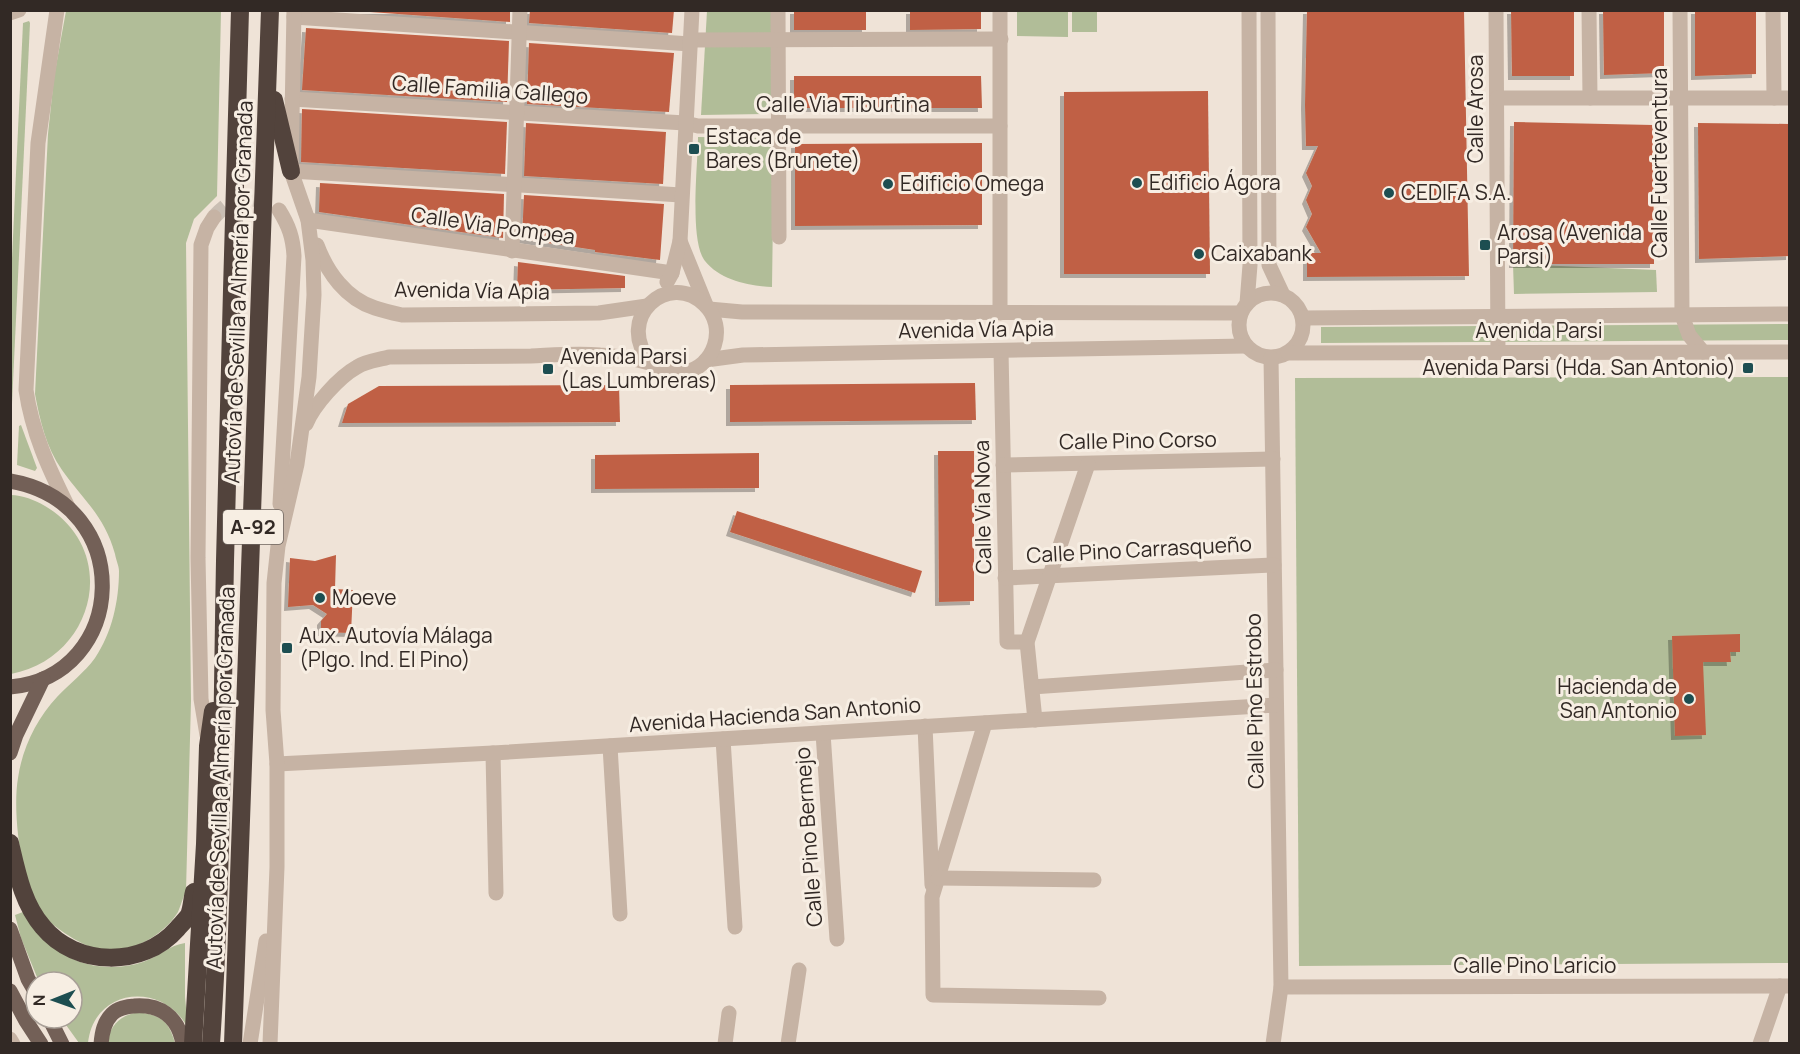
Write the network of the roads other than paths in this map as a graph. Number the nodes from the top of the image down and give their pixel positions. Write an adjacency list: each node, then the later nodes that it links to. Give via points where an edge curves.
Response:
1 (20, 10): 15 (street)
2 (57, 10): 65 (street, via 38,143 26,390 35,434)
3 (238, 10): 70 (highway, Autovía de Sevilla a Almería por Granada / A-92)
4 (270, 10): 21 (highway, Autovía de Sevilla a Almería por Granada / A-92)
5 (520, 10): 17 (street)
6 (692, 10): 20 (street)
7 (778, 10): 18 (street)
8 (1000, 10): 19 (street)
9 (1249, 10): 45 (street, via 1250,265)
10 (1268, 10): 42 (street, via 1269,265)
11 (1496, 10): 22 (street, Calle Arosa)
12 (1589, 10): 23 (street)
13 (1680, 10): 24 (street, Calle Fuerteventura)
14 (1773, 10): 25 (street)
15 (10, 13)
16 (294, 14): 17 (street); 27 (street)
17 (519, 33): 20 (street); 28 (street)
18 (779, 39): 19 (street); 20 (street); 30 (street)
19 (1001, 39): 31 (street)
20 (690, 42): 29 (street)
21 (268, 80): 32 (highway); 114 (highway, Autovía de Sevilla a Almería por Granada / A-92)
22 (1497, 98): 23 (street); 49 (street, Calle Arosa)
23 (1590, 98): 24 (street)
24 (1680, 98): 25 (street); 48 (street, Calle Fuerteventura)
25 (1774, 98): 26 (street)
26 (1790, 98)
27 (292, 99): 28 (street, Calle Familia Gallego); 32 (street)
28 (516, 112): 29 (street, Calle Familia Gallego); 33 (street)
29 (686, 123): 30 (street, Calle Via Tiburtina); 34 (street)
30 (779, 126): 31 (street, Calle Via Tiburtina); 38 (street)
31 (1000, 126): 46 (street)
32 (291, 171): 33 (street); 37 (street)
33 (514, 184): 34 (street); 40 (street)
34 (681, 195): 39 (street)
35 (279, 210): 66 (street, via 293,239 294,256)
36 (214, 217): 82 (street, via 201,245 198,558 201,699)
37 (308, 220): 40 (street, Calle Via Pompea); 43 (street, Avenida Vía Apia, via 322,259 350,295 373,308 402,315 599,313); 60 (street, via 314,295)
38 (779, 237)
39 (680, 241): 41 (street); 44 (street)
40 (512, 251): 41 (street, Calle Via Pompea)
41 (672, 273): 43 (street)
42 (1283, 295): 45 (street, via 1264,293); 50 (street, via 1299,308)
43 (653, 302): 44 (street, via 671,293 684,294 697,298); 59 (street, via 637,329 640,348)
44 (708, 308): 46 (street, Avenida Vía Apia, via 754,312); 58 (street, via 717,328 713,351)
45 (1244, 308): 46 (street, Avenida Vía Apia); 51 (street, via 1239,330)
46 (1000, 313)
47 (1790, 314): 48 (street, Avenida Parsi)
48 (1682, 315): 49 (street, Avenida Parsi); 54 (street, via 1689,335)
49 (1497, 316): 50 (street, Avenida Parsi); 53 (street, Calle Arosa)
50 (1303, 318): 56 (street, via 1301,338)
51 (1246, 346): 52 (street, Avenida Vía Apia); 57 (street)
52 (1001, 351): 58 (street, Avenida Vía Apia, via 743,355); 63 (street, Calle Via Nova)
53 (1498, 352): 54 (street, Avenida Parsi); 56 (street, Avenida Parsi)
54 (1703, 352): 55 (street, Avenida Parsi)
55 (1790, 352)
56 (1288, 353): 57 (street)
57 (1271, 358): 61 (street, Calle Pino Estrobo)
58 (706, 360): 59 (street, via 697,368 673,373)
59 (651, 363): 60 (street, via 599,355 389,357 357,367 331,388 310,414)
60 (301, 435): 66 (street)
61 (1273, 459): 62 (street, Calle Pino Corso); 67 (street, Calle Pino Estrobo)
62 (1088, 464): 63 (street, Calle Pino Corso); 68 (street)
63 (1004, 465): 69 (street, Calle Via Nova)
64 (10, 481): 65 (main road, via 41,489)
65 (68, 507): 73 (main road, via 81,520 99,553 103,590 94,627 79,650)
66 (278, 546): 86 (street, via 273,710)
67 (1274, 565): 68 (street, Calle Pino Carrasqueño); 72 (street, Calle Pino Estrobo)
68 (1051, 576): 69 (street, Calle Pino Carrasqueño); 71 (street)
69 (1005, 578): 71 (street, Calle Via Nova, via 1006,642)
70 (223, 629): 82 (highway); 113 (highway, Autovía de Sevilla a Almería por Granada / A-92, via 217,951)
71 (1027, 642): 75 (street)
72 (1276, 670): 75 (street); 76 (street, Calle Pino Estrobo)
73 (43, 679): 74 (main road); 84 (main road)
74 (10, 687)
75 (1032, 687): 77 (street)
76 (1276, 705): 77 (street, Avenida Hacienda San Antonio); 101 (street, Calle Pino Estrobo)
77 (1035, 720): 78 (street, Avenida Hacienda San Antonio)
78 (984, 723): 79 (street, Avenida Hacienda San Antonio); 90 (street)
79 (925, 726): 80 (street, Avenida Hacienda San Antonio); 93 (street)
80 (823, 733): 81 (street, Avenida Hacienda San Antonio); 97 (street, Calle Pino Bermejo)
81 (723, 739): 83 (street, Avenida Hacienda San Antonio); 95 (street)
82 (208, 746): 88 (highway)
83 (610, 746): 85 (street, Avenida Hacienda San Antonio); 94 (street)
84 (10, 753)
85 (493, 753): 86 (street, Avenida Hacienda San Antonio); 92 (street)
86 (277, 764): 89 (street)
87 (10, 843): 88 (highway, via 24,895 44,929 74,950 92,957 111,958 153,948 171,936 188,915)
88 (206, 844): 112 (highway)
89 (277, 867): 115 (street); 116 (street)
90 (938, 878): 91 (street); 93 (street)
91 (1094, 880)
92 (496, 893)
93 (932, 897): 103 (street, via 933,995)
94 (620, 914)
95 (735, 927)
96 (10, 929): 98 (main road)
97 (837, 939)
98 (26, 970)
99 (799, 970): 118 (street)
100 (1785, 986): 101 (street, Calle Pino Laricio); 120 (street)
101 (1281, 987): 119 (street, Calle Pino Estrobo)
102 (10, 991): 108 (main road)
103 (1098, 998)
104 (729, 1013): 117 (street)
105 (55, 1030): 109 (main road)
106 (10, 1039): 107 (street)
107 (13, 1044)
108 (41, 1044)
109 (62, 1044)
110 (101, 1044): 111 (main road, via 103,1028 113,1012 128,1006 150,1005 170,1015 182,1034)
111 (183, 1044)
112 (193, 1044)
113 (211, 1044)
114 (234, 1044)
115 (250, 1044)
116 (270, 1044)
117 (724, 1044)
118 (788, 1044)
119 (1273, 1044)
120 (1760, 1044)

